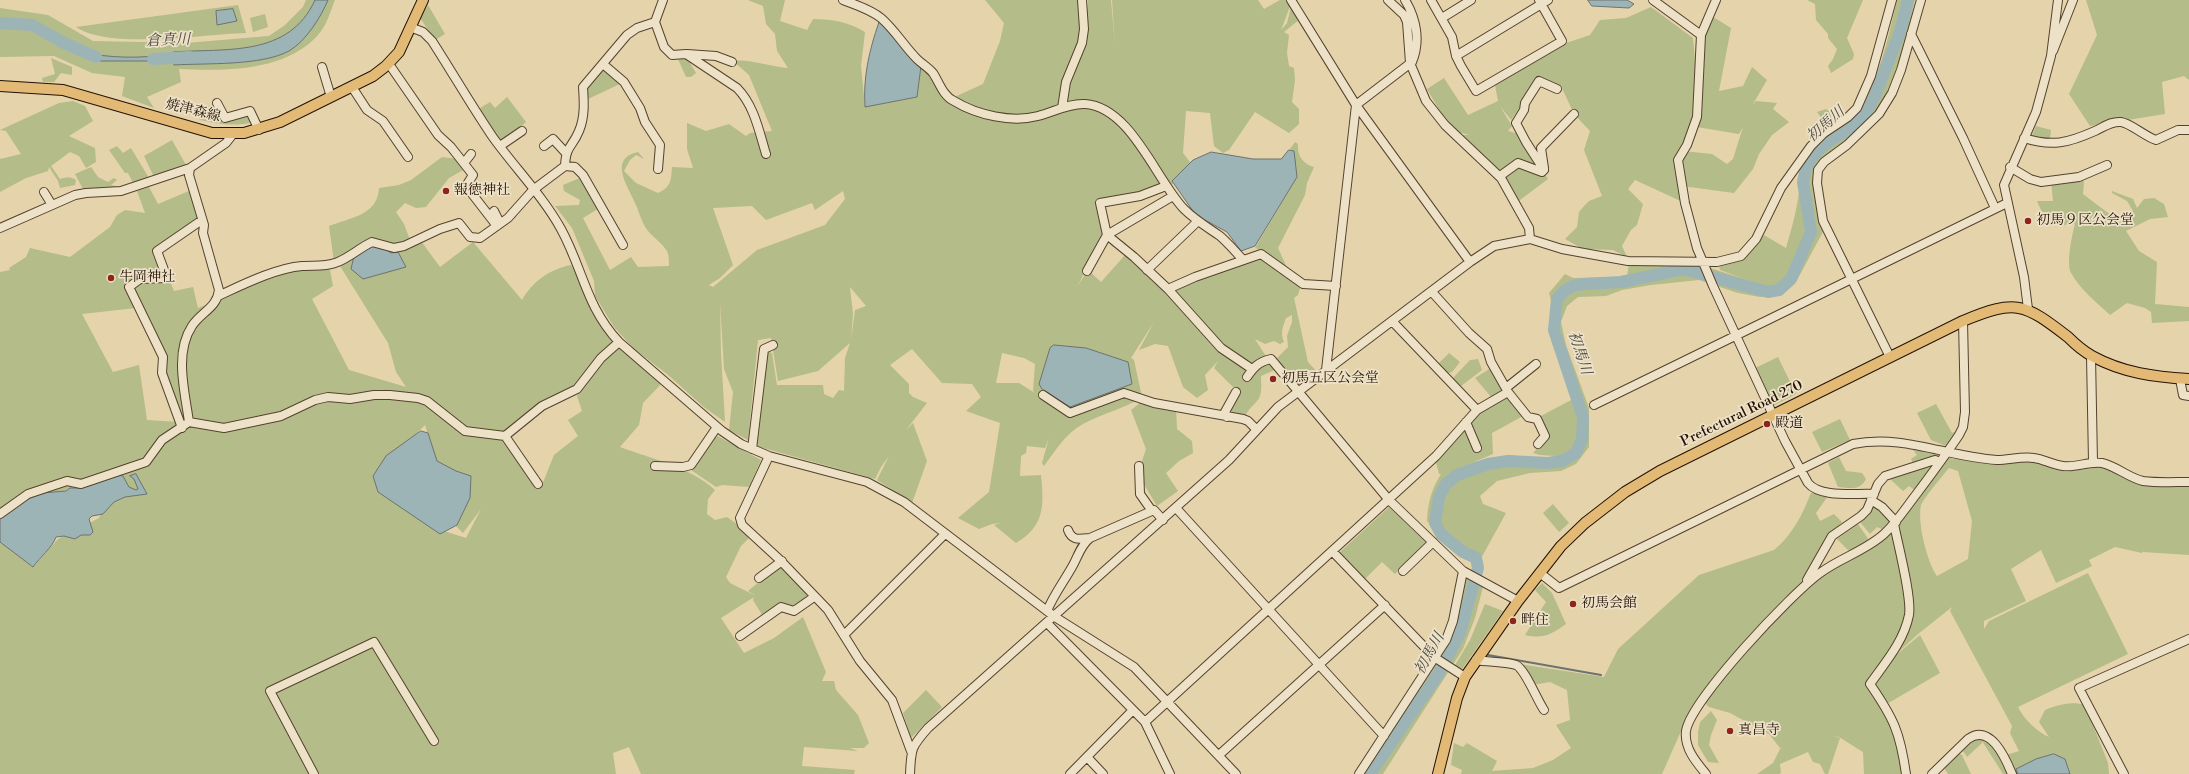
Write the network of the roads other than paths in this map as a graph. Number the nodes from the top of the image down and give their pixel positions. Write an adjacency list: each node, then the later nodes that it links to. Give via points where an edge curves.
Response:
1 (422, 0): 19 (main road, 焼津森線)
2 (663, 0): 18 (street)
3 (843, 0): 36 (street, via 869,10 881,18 933,73 946,95 968,108 1008,118 1025,118)
4 (1082, 0): 36 (street, via 1082,43 1066,82)
5 (1291, 0): 35 (street)
6 (1388, 0): 26 (street, via 1404,15 1407,22)
7 (1405, 0): 26 (street, via 1416,25 1416,54)
8 (1431, 0): 17 (street)
9 (1471, 0): 17 (street)
10 (1653, 0): 20 (street)
11 (1716, 0): 20 (street)
12 (1892, 0): 73 (street, via 1871,76 1857,108 1824,133 1794,168 1750,248 1741,256 1732,259)
13 (1921, 0): 21 (street)
14 (2058, 0): 24 (street)
15 (2073, 0): 24 (street, via 2058,44)
16 (1542, 1): 23 (street); 23 (street, via 1562,41 1476,91)
17 (1442, 18): 23 (street, via 1452,37)
18 (655, 22): 22 (street, via 668,52 672,55); 28 (street, via 637,28 627,35)
19 (410, 27): 27 (main road, 焼津森線, via 399,52); 43 (street, via 423,32 432,41)
20 (1701, 34): 73 (street, via 1697,116 1678,160 1686,206)
21 (1911, 34): 63 (street); 77 (street, via 1894,89 1879,114 1818,170 1817,183 1823,221)
22 (686, 54): 25 (street, via 716,56); 47 (street, via 744,95)
23 (1456, 56)
24 (2051, 56): 42 (street, via 2036,112)
25 (732, 62)
26 (1410, 63): 35 (street); 56 (street, via 1426,100 1445,124)
27 (389, 64): 31 (main road, 焼津森線); 49 (street, via 438,135)
28 (603, 64): 45 (street, via 583,87 582,123 578,134); 54 (street, via 624,82 660,145)
29 (322, 67): 33 (street)
30 (0, 86): 41 (main road, 焼津森線, via 63,90 212,132)
31 (352, 87): 33 (main road, 焼津森線); 48 (street, via 367,110 383,121)
32 (1557, 89): 55 (street, via 1539,81 1516,122)
33 (331, 97): 38 (main road, 焼津森線)
34 (217, 103): 38 (street, via 225,118 250,111)
35 (1356, 105): 74 (street); 78 (street)
36 (1062, 108): 57 (street, via 1086,104 1117,119 1139,142)
37 (1574, 114): 55 (street, via 1541,148)
38 (259, 130): 41 (main road, 焼津森線)
39 (2189, 130): 42 (street, via 2178,130 2156,140 2118,122 2077,138 2054,143 2044,144)
40 (522, 131): 43 (street)
41 (233, 134): 53 (street, via 226,143)
42 (2024, 138): 52 (street)
43 (500, 146): 58 (street)
44 (544, 146): 45 (street, via 553,139)
45 (565, 152): 50 (street)
46 (471, 154): 49 (street)
47 (766, 154)
48 (408, 157)
49 (464, 163): 67 (street, via 473,175 466,186)
50 (565, 166): 58 (street); 71 (street, via 575,168 583,175)
51 (2107, 166): 52 (street, via 2079,177 2041,182 2030,179)
52 (2010, 167): 61 (street, via 2004,185)
53 (190, 168): 62 (street, via 121,191 86,193); 65 (street, via 189,175)
54 (658, 168)
55 (1544, 170): 56 (street, via 1542,172 1518,163)
56 (1500, 176): 70 (street, via 1529,228)
57 (1166, 186): 60 (street); 69 (street, via 1140,196 1100,203)
58 (533, 190): 67 (street, via 508,218); 86 (street, via 560,228 596,312)
59 (44, 192): 62 (street)
60 (1173, 196): 66 (street); 69 (street)
61 (2007, 203): 63 (street); 82 (street, via 2024,277)
62 (52, 205): 68 (street)
63 (1995, 208): 77 (street)
64 (494, 211): 67 (street)
65 (202, 220): 81 (street, via 203,233 219,290); 107 (street, via 156,251 167,278 140,279 129,286 163,357 162,373)
66 (1197, 222): 72 (street, via 1221,237); 75 (street)
67 (498, 225): 81 (street, via 480,238 470,237 459,223 396,248 372,242 357,248 338,262 329,265 301,266 260,277)
68 (0, 228)
69 (1107, 235): 75 (street); 76 (street)
70 (1530, 239): 73 (street, via 1562,249 1611,259); 74 (street, via 1494,246)
71 (623, 245)
72 (1243, 260): 78 (street, via 1261,254 1303,284); 79 (street)
73 (1703, 261): 85 (street)
74 (1470, 262): 80 (street)
75 (1147, 270): 79 (street)
76 (1087, 271)
77 (1851, 279): 85 (street); 89 (street)
78 (1336, 286): 92 (street)
79 (1168, 289): 91 (street, via 1222,348)
80 (1432, 292): 83 (street); 95 (street, via 1487,349 1491,362)
81 (218, 296): 104 (street, via 214,304 192,325 186,338 182,365)
82 (2028, 309): 84 (main road, Prefectural Road 270, via 2008,306); 88 (main road, Prefectural Road 270)
83 (1392, 321): 92 (street); 101 (street)
84 (1963, 321): 89 (main road, Prefectural Road 270); 113 (street, via 1965,412 1963,427)
85 (1735, 336): 100 (street); 102 (street)
86 (619, 342): 106 (street); 109 (street, via 601,358 577,389 542,406)
87 (773, 345): 112 (street, via 764,349)
88 (2091, 356): 94 (main road, Prefectural Road 270, via 2130,372); 116 (street)
89 (1890, 357): 102 (main road, Prefectural Road 270)
90 (1536, 364): 95 (street)
91 (1252, 369): 93 (street); 97 (street, via 1271,359)
92 (1326, 370): 97 (street)
93 (1247, 377)
94 (2185, 379): 99 (street, via 2183,395)
95 (1507, 390): 101 (street); 110 (street, via 1528,416 1537,419 1545,436)
96 (1236, 392): 103 (street, via 1225,412)
97 (1298, 392): 108 (street); 123 (street)
98 (1043, 394): 103 (street, via 1070,413 1124,393 1154,403)
99 (2189, 396)
100 (1594, 405)
101 (1477, 410): 105 (street)
102 (1773, 415): 119 (street); 137 (main road, Prefectural Road 270, via 1660,471 1625,492 1585,523 1561,546)
103 (1227, 417): 108 (street, via 1248,421)
104 (189, 422): 107 (street); 109 (street, via 224,428 281,416 315,400 328,397 350,399 390,395 427,401 465,431)
105 (1466, 422): 111 (street); 123 (street, via 1436,456)
106 (717, 427): 112 (street); 117 (street, via 691,464 683,467)
107 (182, 428): 126 (street, via 162,440 146,462 82,484 67,481 28,494)
108 (1256, 429): 124 (street, via 1229,460)
109 (504, 436): 121 (street)
110 (1538, 444)
111 (1477, 448)
112 (752, 449): 114 (street)
113 (1948, 452): 115 (street); 116 (street, via 1998,460 2033,458 2062,466); 119 (street, via 1922,445 1867,441 1853,444)
114 (769, 456): 130 (street, via 866,482 904,502); 134 (street, via 740,518 742,525)
115 (1940, 462): 122 (street, via 1934,460 1885,476); 128 (street)
116 (2093, 462): 120 (street, via 2109,464 2142,480)
117 (655, 466)
118 (1139, 466): 125 (street, via 1140,494)
119 (1800, 470): 122 (street, via 1813,489 1821,492); 137 (street, via 1559,588)
120 (2189, 482)
121 (538, 484)
122 (1872, 497): 128 (street); 139 (street, via 1862,516 1832,536)
123 (1389, 500): 132 (street); 133 (street)
124 (1176, 508): 127 (street); 143 (street)
125 (1152, 511): 127 (street, via 1154,510); 131 (street)
126 (0, 514)
127 (1163, 520): 145 (street)
128 (1895, 523): 139 (street, via 1876,540); 173 (street, via 1909,615 1898,644 1870,684 1897,729)
129 (1068, 530): 131 (street, via 1075,539)
130 (945, 534): 144 (street); 147 (street)
131 (1090, 538): 144 (street, via 1083,544 1071,568 1054,592)
132 (1433, 542): 135 (street); 136 (street)
133 (1333, 552): 142 (street); 143 (street)
134 (782, 561): 138 (street); 140 (street)
135 (1403, 571)
136 (1464, 572): 141 (street); 150 (street, via 1453,621 1446,640)
137 (1540, 573): 141 (main road, Prefectural Road 270)
138 (759, 578)
139 (1805, 584): 172 (street, via 1755,635 1688,721 1687,744)
140 (814, 597): 147 (street, via 828,610); 148 (street, via 794,611 782,608)
141 (1518, 601): 151 (main road, Prefectural Road 270)
142 (1385, 605): 150 (street); 152 (street)
143 (1268, 610): 152 (street); 154 (street)
144 (1047, 611): 145 (street)
145 (1055, 617): 146 (street); 154 (street, via 1134,667)
146 (1047, 623): 155 (street); 160 (street, via 928,728)
147 (844, 635): 160 (street, via 860,661 892,700)
148 (740, 636)
149 (2189, 639): 177 (street, via 2079,688)
150 (1435, 658): 153 (street); 158 (street)
151 (1476, 660): 153 (main road, Prefectural Road 270); 156 (street, via 1517,666 1527,678 1536,700)
152 (1319, 665): 158 (street); 161 (street)
153 (1465, 677): 171 (main road, Prefectural Road 270, via 1457,698)
154 (1169, 701): 157 (street); 161 (street)
155 (1133, 710): 157 (street); 162 (street)
156 (1544, 710)
157 (1145, 722): 168 (street)
158 (1384, 736): 170 (street)
159 (434, 741): 164 (street, via 374,642 270,691)
160 (911, 751): 165 (street)
161 (1219, 755): 169 (street)
162 (1087, 757): 166 (street); 167 (street)
163 (1948, 759): 174 (street); 175 (street); 176 (street, via 1968,739 1983,734 2005,758)
164 (314, 774)
165 (910, 774)
166 (1070, 774)
167 (1103, 774)
168 (1170, 774)
169 (1236, 774)
170 (1359, 774)
171 (1438, 774)
172 (1706, 774)
173 (1906, 774)
174 (1932, 774)
175 (1937, 774)
176 (2012, 774)
177 (2124, 774)

